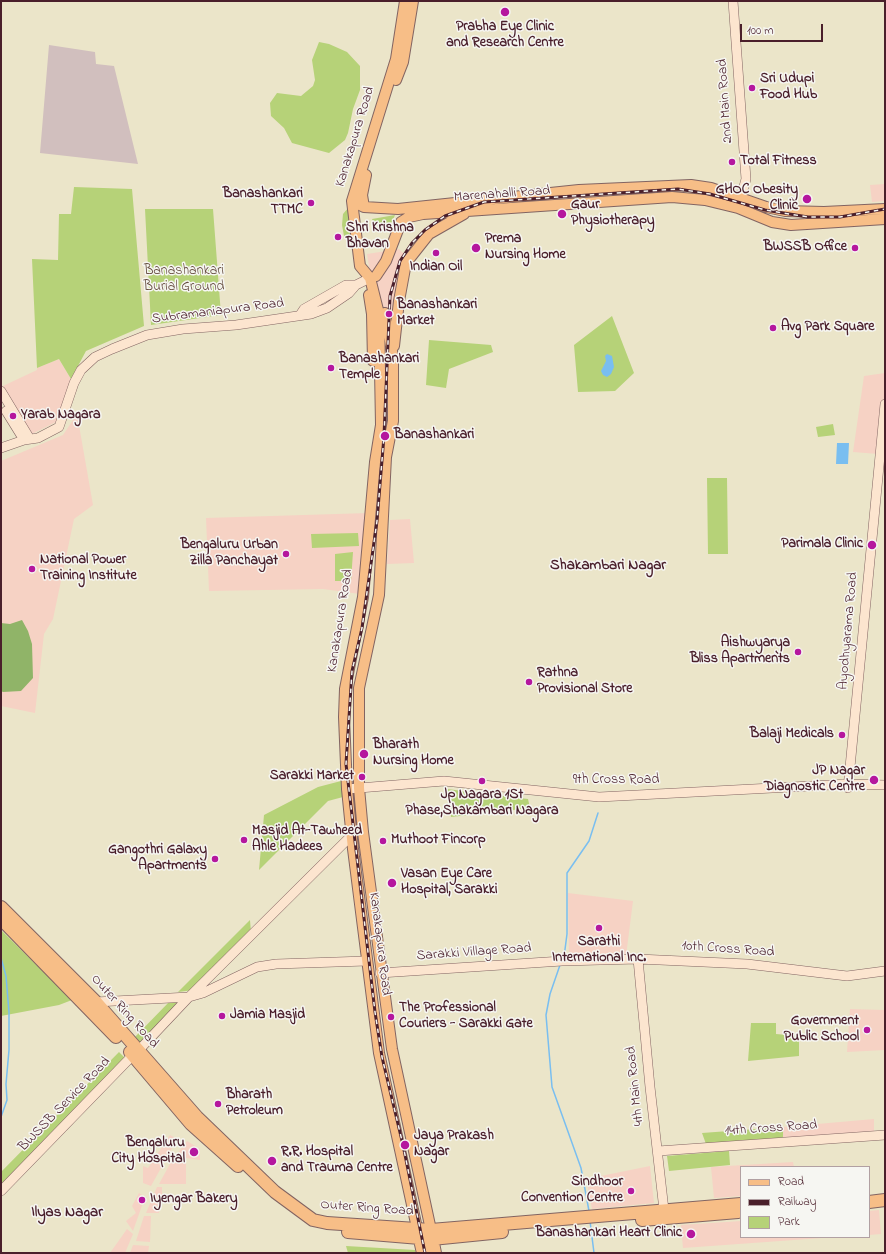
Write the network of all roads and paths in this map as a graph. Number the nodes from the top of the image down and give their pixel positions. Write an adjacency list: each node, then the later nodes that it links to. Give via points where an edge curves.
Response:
1 (405, 1): 4 (main road, Kanakapura Road, via 396,59)
2 (413, 1): 6 (main road, Kanakapura Road, via 403,62 364,180)
3 (733, 1): 5 (street, 2nd Main Road, via 746,179)
4 (352, 201): 6 (main road, Marenahalli Road); 11 (main road, Kanakapura Road, via 360,266)
5 (739, 203): 7 (main road, Marenahalli Road, via 785,211); 8 (main road, Marenahalli Road, via 672,197); 9 (main road, Marenahalli Road, via 711,188 691,185 579,190); 10 (main road, Marenahalli Road, via 772,222 791,225)
6 (364, 207): 9 (main road, Marenahalli Road)
7 (885, 209)
8 (470, 211): 9 (main road, Marenahalli Road); 12 (main road, via 429,234 406,263)
9 (407, 213): 11 (main road, via 386,261)
10 (885, 219)
11 (373, 280): 12 (main road, Kanakapura Road); 16 (street, Subramaniapura Road, via 346,285 304,309 300,316 147,335 112,349 95,357 80,370 59,427 48,434); 22 (main road, Kanakapura Road, via 380,314 376,325 381,424 375,462 363,597 345,689)
12 (393, 357): 21 (main road, Kanakapura Road, via 393,421 386,457 379,595 359,688)
13 (1, 390): 16 (street)
14 (1, 402): 16 (street)
15 (885, 404): 19 (street, Ayodhyarama Road)
16 (27, 439): 17 (street, Subramaniapura Road)
17 (1, 448)
18 (885, 785): 19 (street, 9th Cross Road)
19 (848, 786): 20 (street, 9th Cross Road); 21 (street, 9th Cross Road, via 599,797 444,781)
20 (885, 789)
21 (360, 791): 22 (street, 9th Cross Road); 30 (main road, Kanakapura Road)
22 (347, 792): 23 (main road, Kanakapura Road)
23 (352, 835): 27 (main road, Kanakapura Road); 31 (street, BWSSB Service Road)
24 (1, 907): 32 (highway, Outer Ring Road)
25 (1, 919): 33 (highway, Outer Ring Road)
26 (638, 959): 28 (street, 10th Cross Road); 29 (street, 10th Cross Road, via 747,964 847,976); 35 (street, 4th Main Road)
27 (366, 961): 31 (street, via 258,967 202,994); 45 (main road, Kanakapura Road, via 381,1064)
28 (569, 961): 30 (street, Sarakki Village Road)
29 (885, 971)
30 (380, 973): 46 (main road, Kanakapura Road, via 394,1062)
31 (190, 997): 32 (street); 33 (street, BWSSB Service Road)
32 (96, 1002): 33 (highway, Outer Ring Road)
33 (136, 1052): 36 (street, BWSSB Service Road); 45 (highway, Outer Ring Road, via 191,1124 297,1218 327,1232)
34 (885, 1135): 35 (street, 14th Cross Road)
35 (658, 1151): 42 (street, 4th Main Road)
36 (1, 1191)
37 (885, 1192): 38 (highway)
38 (870, 1193)
39 (885, 1200): 40 (highway)
40 (870, 1202)
41 (740, 1204): 42 (highway, Outer Ring Road)
42 (664, 1210): 44 (highway, Outer Ring Road)
43 (740, 1212): 44 (highway, Outer Ring Road)
44 (590, 1220): 46 (highway, Outer Ring Road)
45 (418, 1233): 46 (highway, Outer Ring Road); 47 (highway, Kanakapura Road)
46 (432, 1234): 48 (highway, Kanakapura Road)
47 (423, 1253)
48 (435, 1253)

